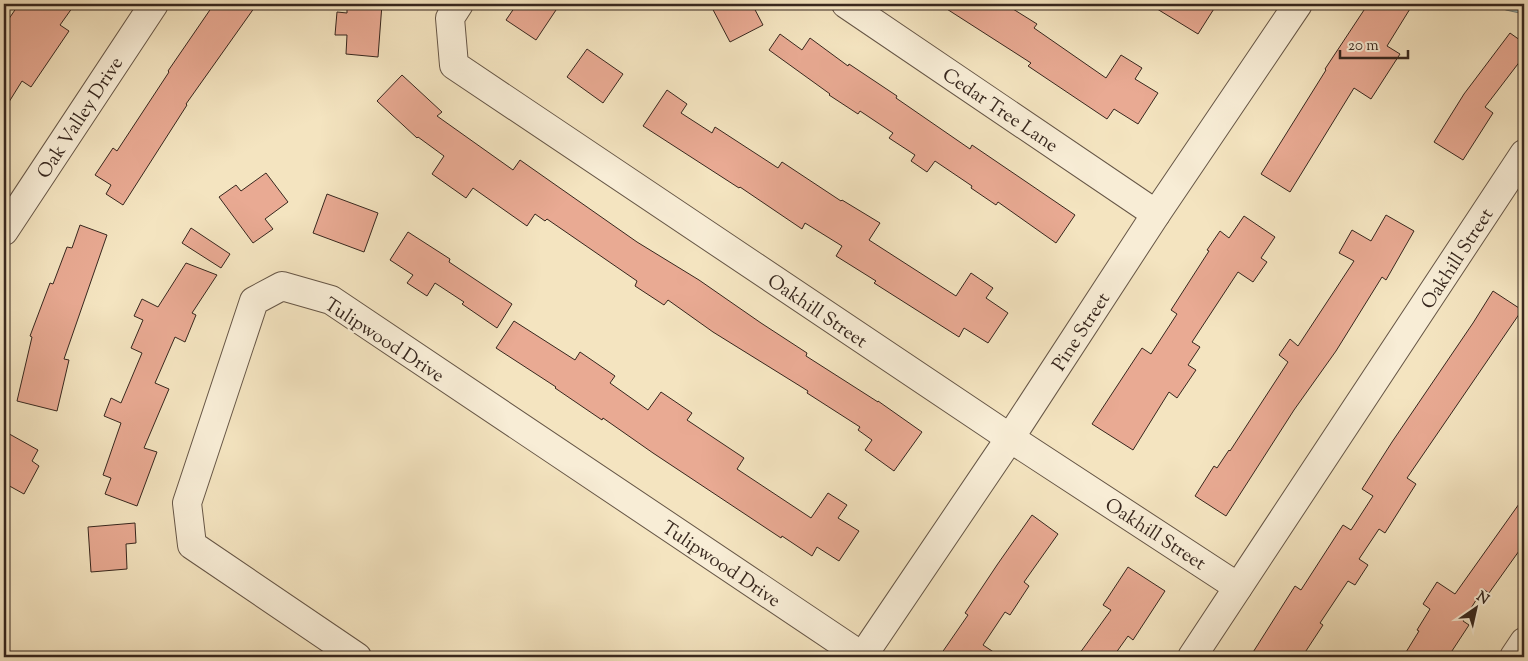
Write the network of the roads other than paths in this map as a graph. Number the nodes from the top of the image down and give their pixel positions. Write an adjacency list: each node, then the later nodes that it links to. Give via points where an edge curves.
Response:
1 (154, 4): 7 (street, Oak Valley Drive)
2 (459, 4): 8 (street, Oakhill Street, via 450,18 454,65)
3 (846, 4): 6 (street, Cedar Tree Lane)
4 (1298, 4): 6 (street, Pine Street)
5 (1524, 154): 9 (street, Oakhill Street)
6 (1156, 214): 8 (street, Pine Street)
7 (4, 231)
8 (1010, 438): 9 (street, Oakhill Street); 12 (street, Pine Street)
9 (1238, 587): 13 (street, Oakhill Street)
10 (1524, 642): 14 (street)
11 (357, 657): 12 (street, Tulipwood Drive, via 192,545 187,503 254,300 282,286 331,300)
12 (862, 657)
13 (1192, 657)
14 (1514, 657)

